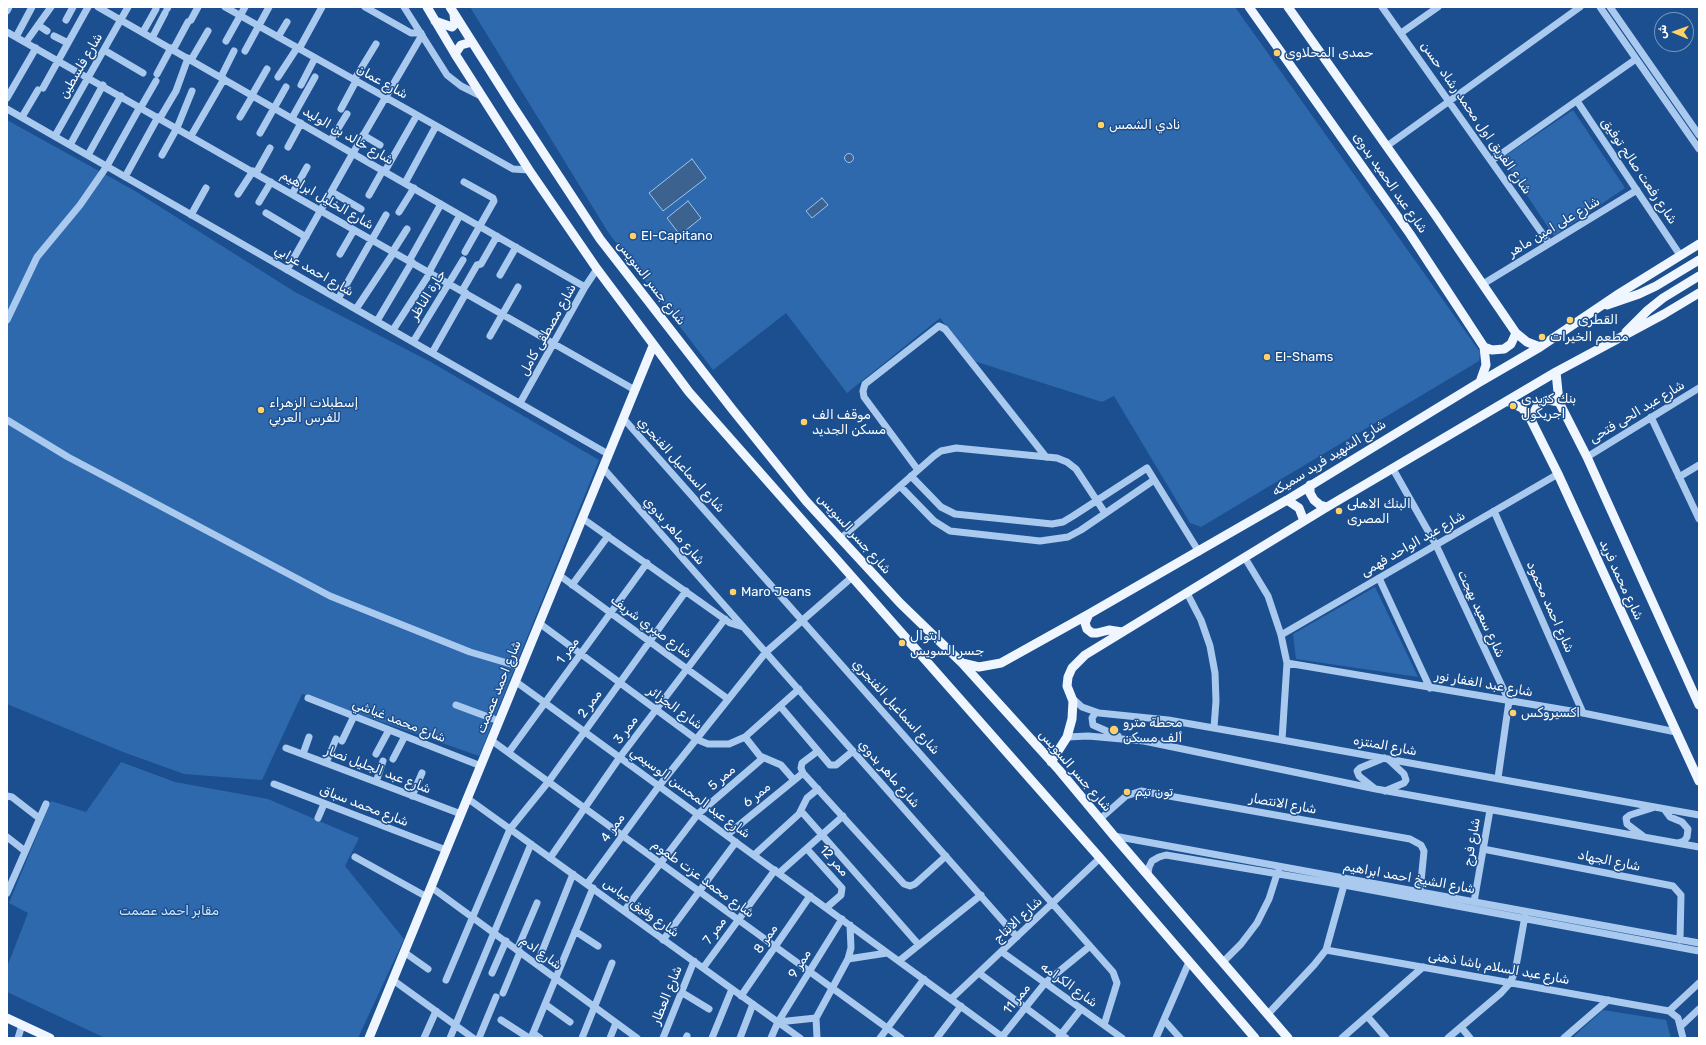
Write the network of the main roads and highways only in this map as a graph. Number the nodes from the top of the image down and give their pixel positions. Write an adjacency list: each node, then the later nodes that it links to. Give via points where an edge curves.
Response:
1 (427, 7): 5 (main road)
2 (1249, 7): 17 (main road, شارع عبد الحميد بدوى, via 1410,234)
3 (1288, 7): 13 (main road, شارع عبد الحميد بدوى)
4 (452, 9): 5 (main road, via 454,26 449,27); 6 (main road, شارع جسر السويس)
5 (435, 21): 7 (main road)
6 (472, 42): 7 (main road, via 461,45); 29 (main road, شارع جسر السويس, via 600,239 732,409 840,539 900,603)
7 (454, 54): 15 (main road, via 529,170)
8 (1699, 244): 12 (main road, شارع الشهيد فريد سميكه)
9 (1699, 260): 12 (main road, via 1638,294)
10 (1699, 276): 14 (main road, via 1653,306)
11 (1699, 293): 14 (main road)
12 (1602, 306): 16 (main road, شارع الشهيد فريد سميكه)
13 (1516, 333): 16 (main road, شارع عبد الحميد بدوى, via 1527,342); 17 (main road, via 1504,349 1496,351)
14 (1621, 338): 18 (main road)
15 (653, 346): 35 (main road, شارع احمد عصمت); 36 (main road, via 689,392 1100,858)
16 (1540, 347): 19 (main road, شارع الشهيد فريد سميكه)
17 (1484, 348): 19 (main road, شارع عبد الحميد بدوى, via 1486,365)
18 (1556, 372): 20 (main road); 21 (main road, شارع محمد فريد)
19 (1480, 382): 23 (main road, شارع الشهيد فريد سميكه)
20 (1507, 401): 22 (main road, شارع محمد فريد, via 1522,408); 25 (main road)
21 (1559, 402): 22 (main road, via 1548,400 1538,405 1532,415); 30 (main road, شارع محمد فريد, via 1587,457)
22 (1532, 422): 32 (main road, شارع محمد فريد)
23 (1310, 485): 24 (main road, شارع الشهيد فريد سميكه); 25 (main road, via 1310,493 1314,500)
24 (1287, 500): 26 (main road, via 1299,508); 27 (main road, شارع الشهيد فريد سميكه)
25 (1327, 507): 26 (main road)
26 (1304, 522): 28 (main road)
27 (1089, 614): 28 (main road, via 1085,623 1092,633 1109,630); 29 (main road, شارع الشهيد فريد سميكه, via 1001,663 980,667)
28 (1122, 632): 31 (main road, via 1085,655 1072,668 1067,681 1074,710 1067,737)
29 (962, 663): 31 (main road, شارع جسر السويس)
30 (1699, 705)
31 (1051, 762): 37 (main road, شارع جسر السويس)
32 (1699, 781)
33 (7, 1018): 34 (main road)
34 (50, 1038)
35 (369, 1038)
36 (1255, 1038)
37 (1288, 1038)

